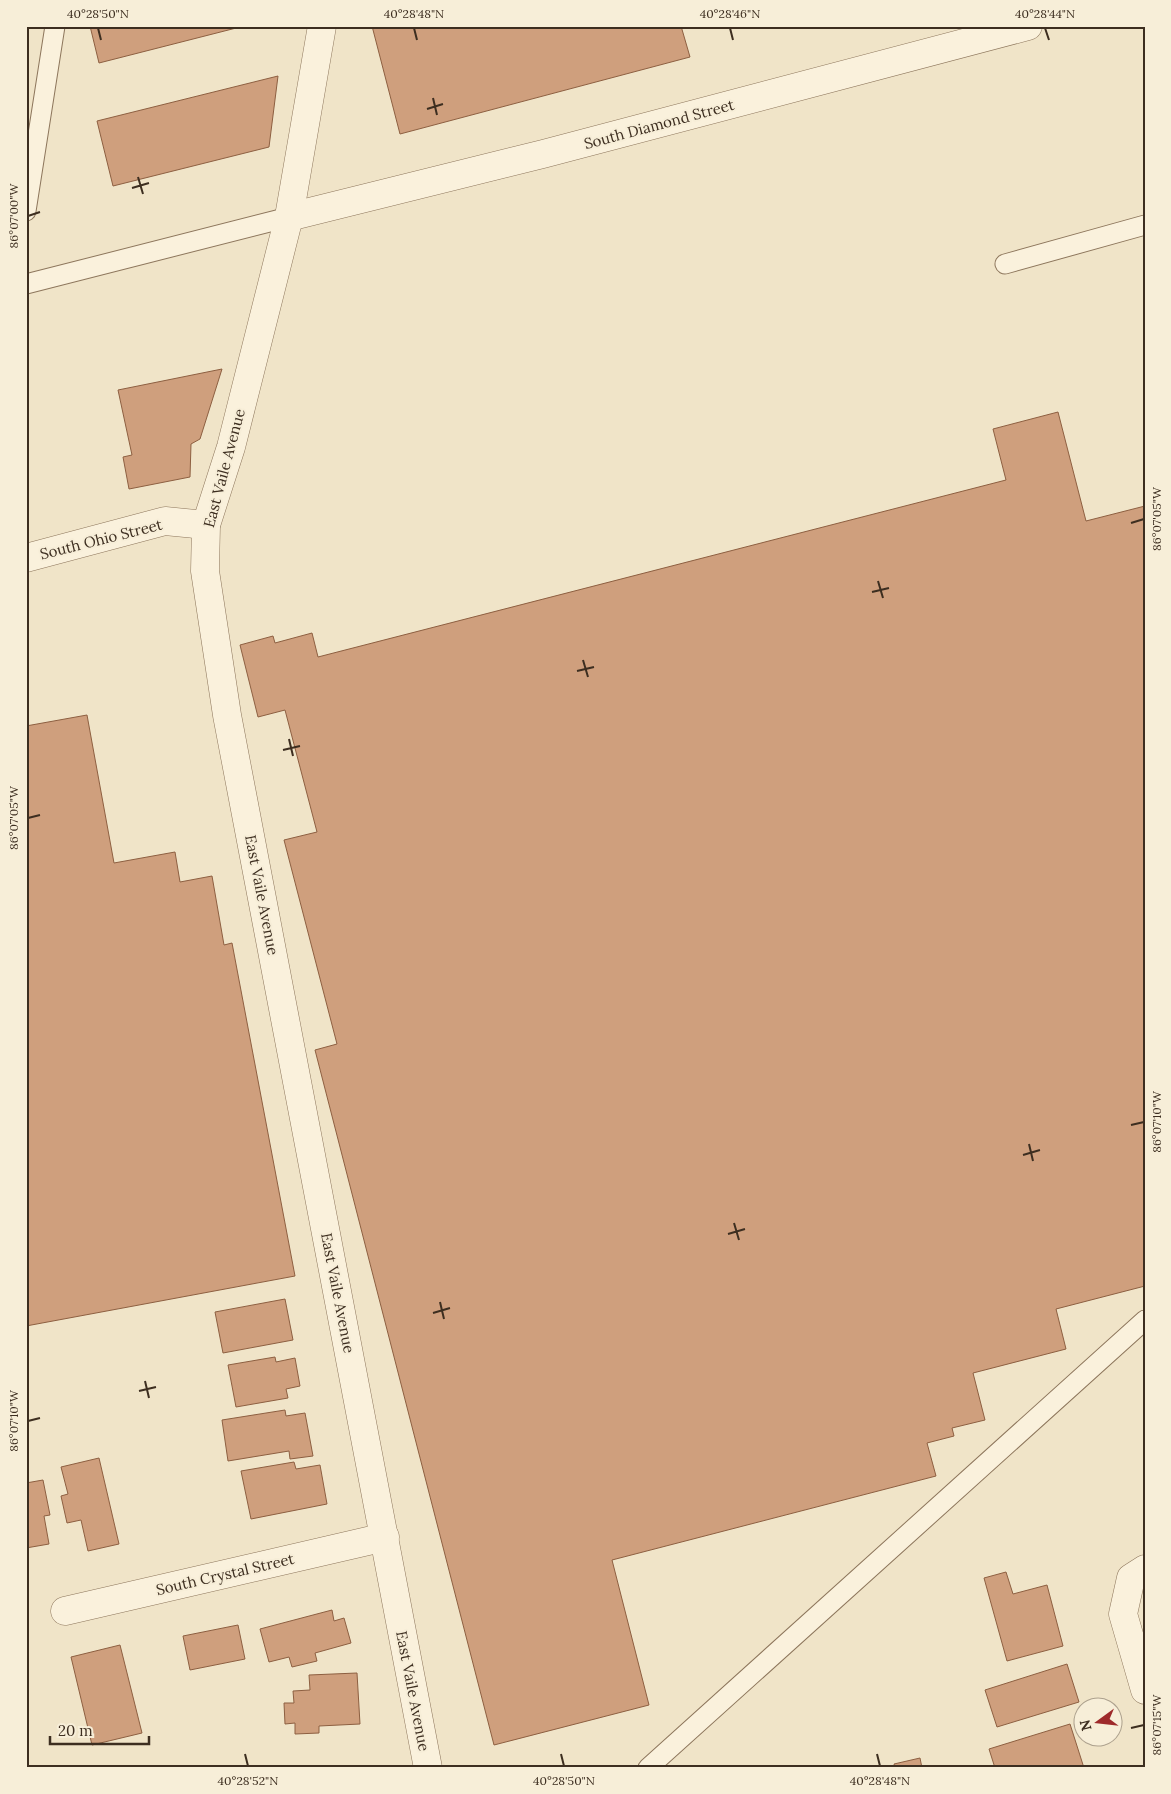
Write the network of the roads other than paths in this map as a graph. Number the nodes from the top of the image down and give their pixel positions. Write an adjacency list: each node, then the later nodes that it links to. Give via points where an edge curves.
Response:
1 (55, 26): 4 (lane)
2 (322, 26): 5 (street, East Vaile Avenue)
3 (1028, 26): 5 (street, South Diamond Street, via 543,154)
4 (26, 211)
5 (288, 217): 8 (lane); 9 (street, East Vaile Avenue, via 230,446)
6 (1145, 226): 7 (lane)
7 (1005, 264)
8 (26, 284)
9 (206, 525): 10 (street, South Ohio Street, via 165,521); 12 (street, East Vaile Avenue, via 205,571 227,715)
10 (26, 558)
11 (1145, 1320): 17 (lane)
12 (385, 1537): 14 (street, South Crystal Street); 16 (street, East Vaile Avenue)
13 (1138, 1573): 15 (street, via 1123,1614)
14 (65, 1611)
15 (1145, 1690)
16 (428, 1768)
17 (648, 1768)

